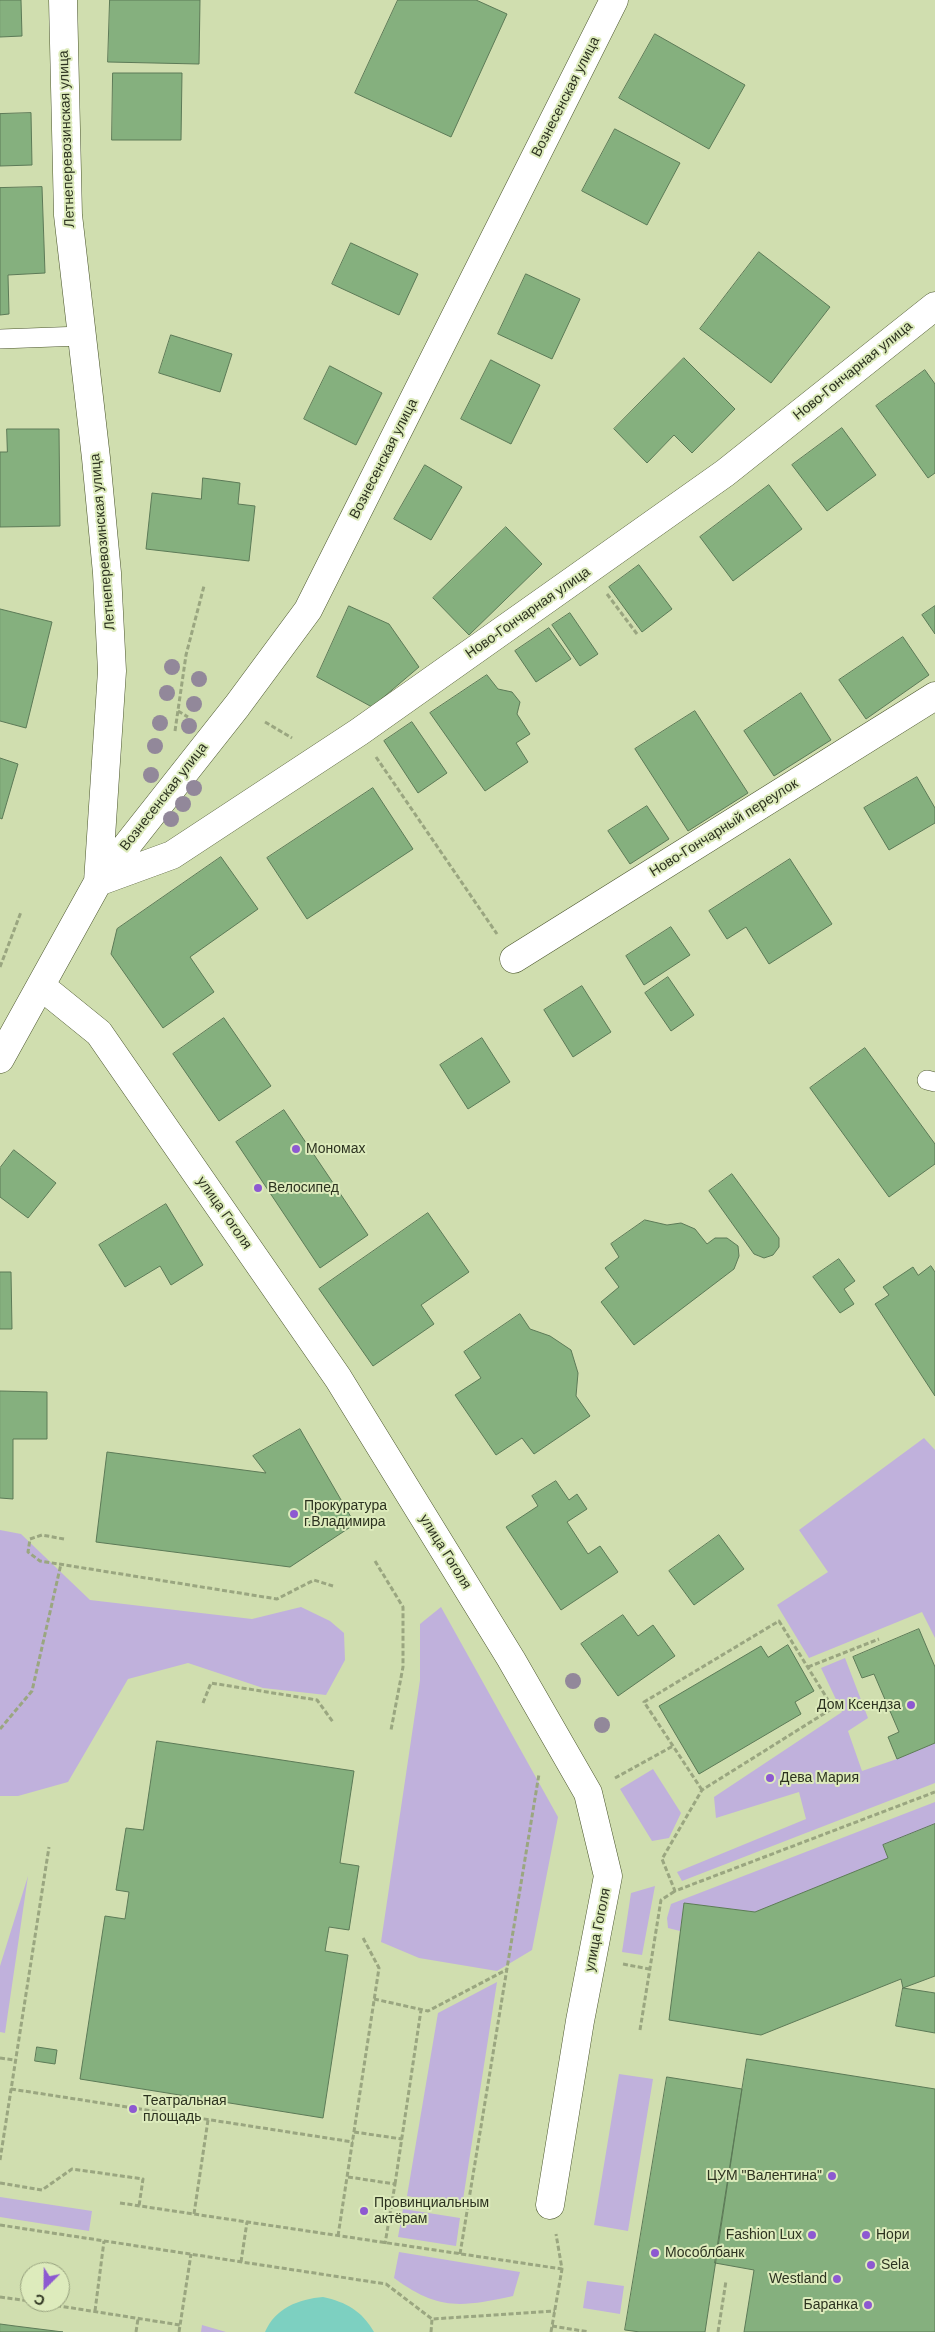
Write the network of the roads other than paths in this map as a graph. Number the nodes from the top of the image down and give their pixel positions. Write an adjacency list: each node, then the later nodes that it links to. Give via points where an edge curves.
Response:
1 (63, 0): 4 (street, Летнеперевозинская улица, via 68,215)
2 (614, 0): 7 (street, Вознесенская улица, via 308,610)
3 (935, 306): 7 (street, Ново-Гончарная улица, via 725,473 359,732 172,855)
4 (82, 336): 5 (lane); 7 (street, Летнеперевозинская улица, via 102,525 112,671)
5 (0, 339)
6 (935, 696): 8 (street, Ново-Гончарный переулок)
7 (98, 882): 9 (street, Летнеперевозинская улица)
8 (514, 959)
9 (41, 986): 10 (street, Летнеперевозинская улица); 11 (street, улица Гоголя, via 99,1033 338,1378 511,1659 588,1793 608,1876)
10 (0, 1059)
11 (550, 2205)

